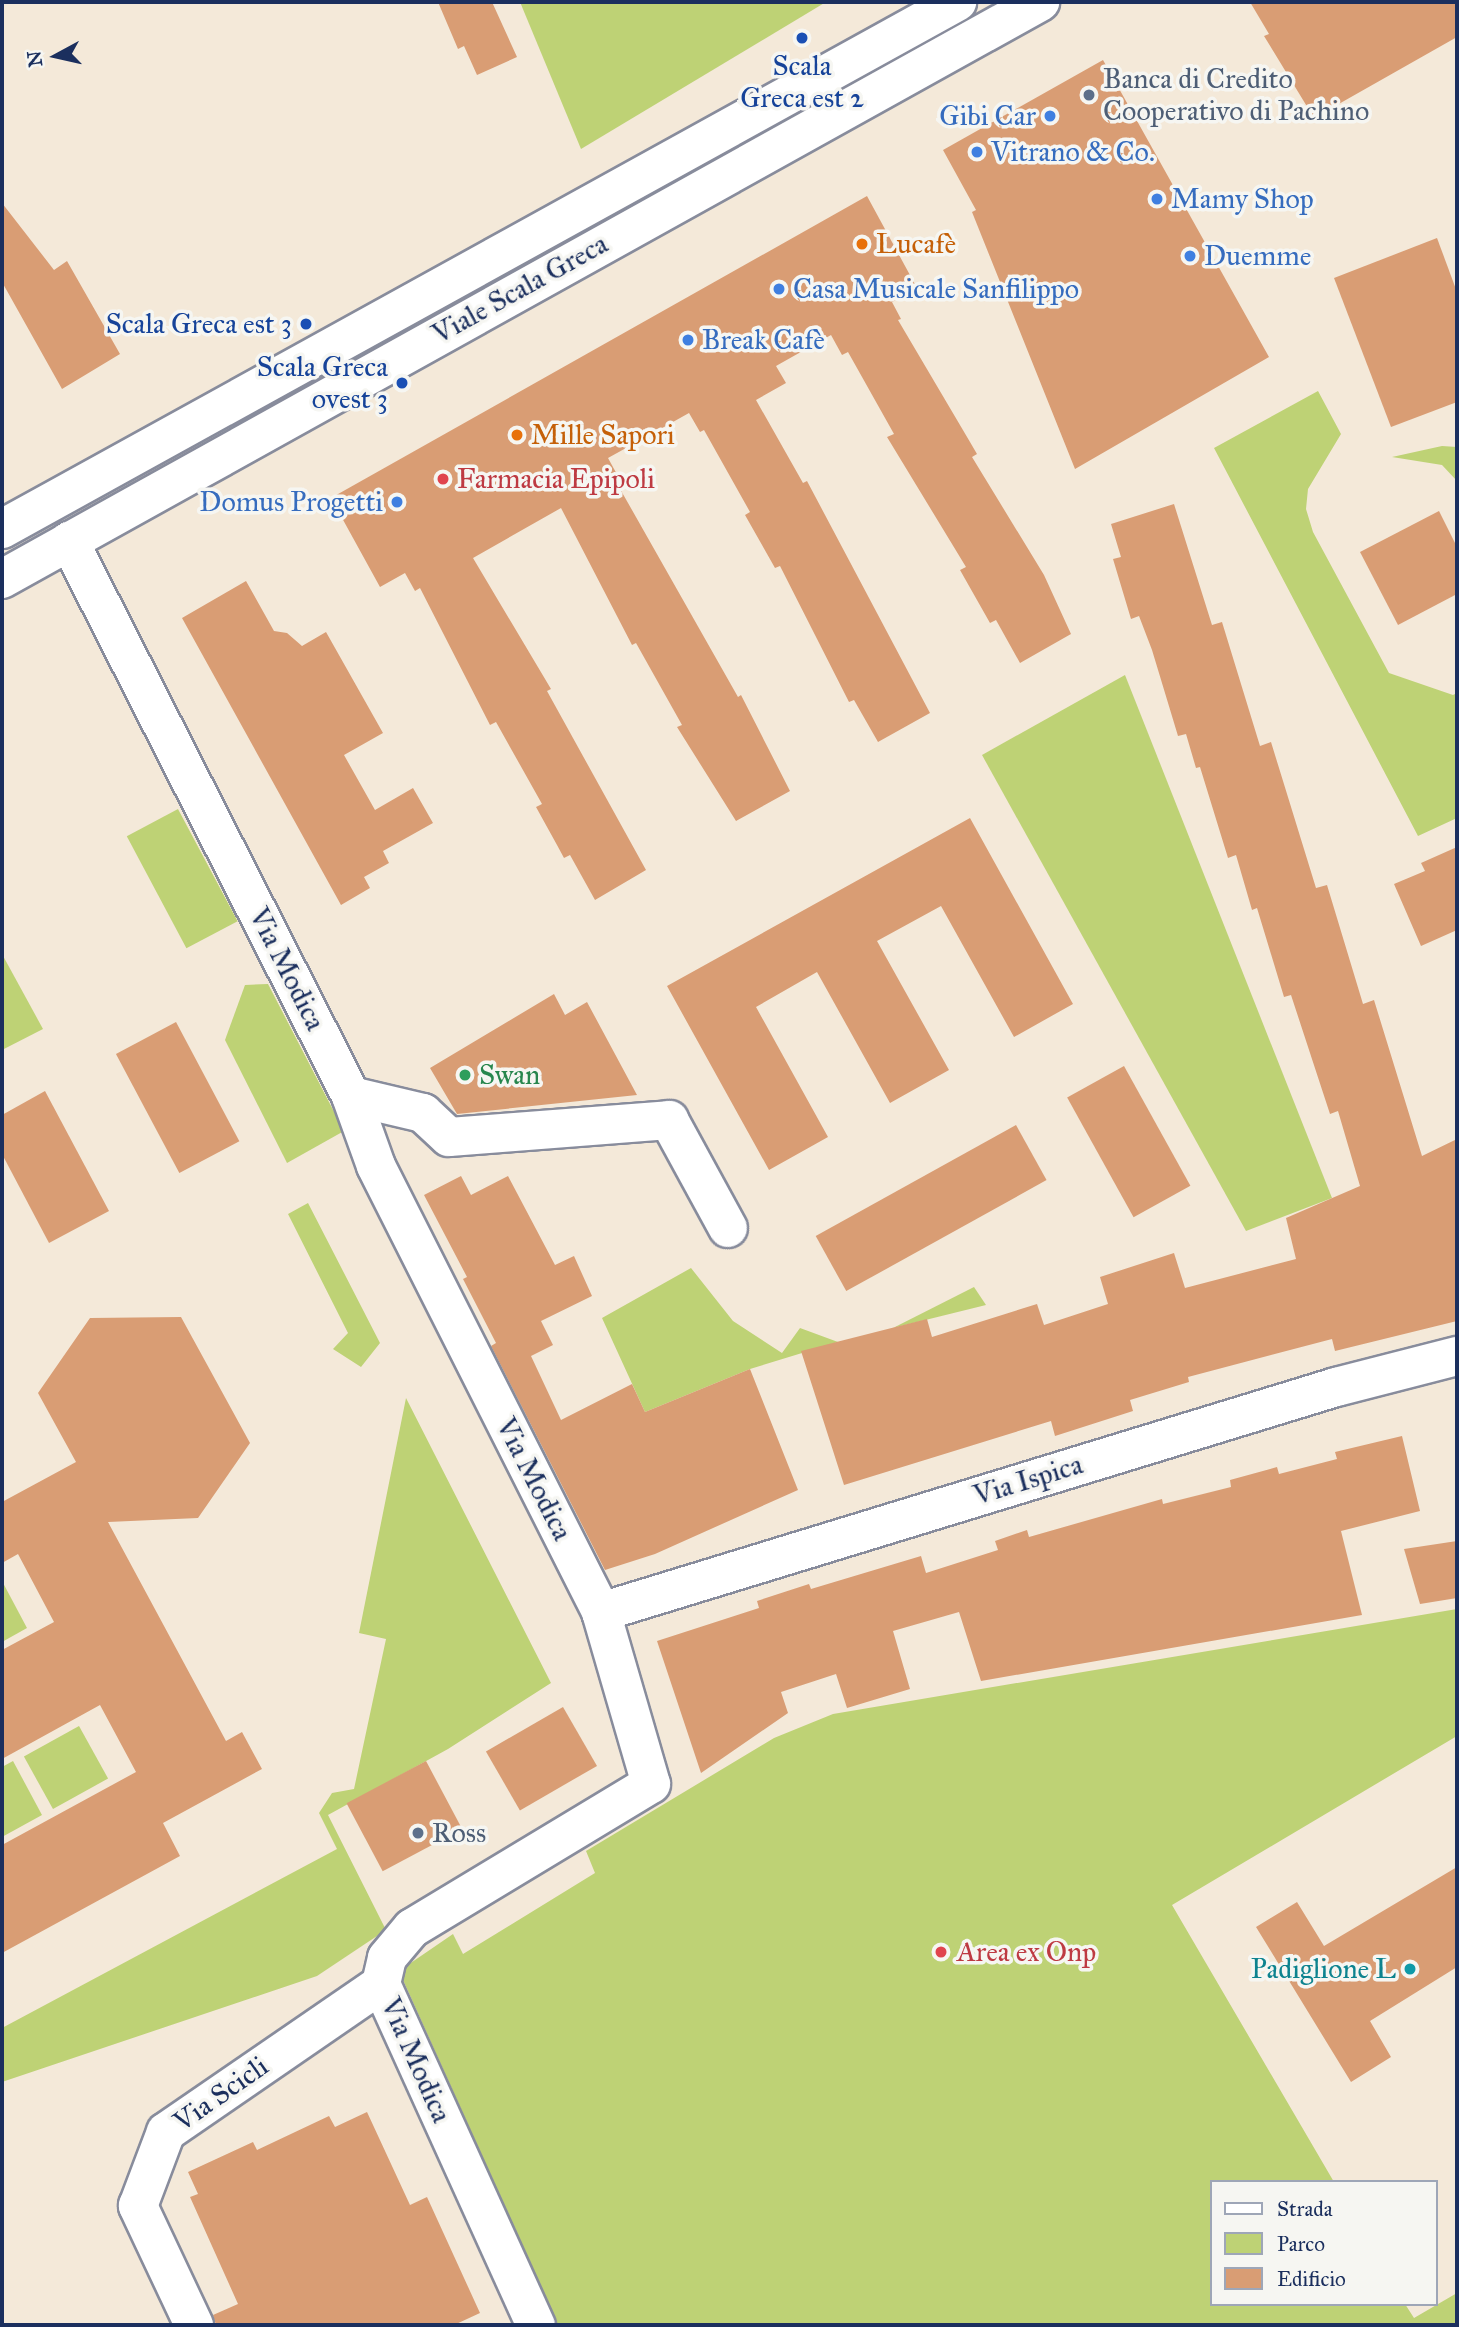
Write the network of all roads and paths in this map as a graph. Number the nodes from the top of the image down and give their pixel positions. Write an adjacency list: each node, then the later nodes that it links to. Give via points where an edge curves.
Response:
1 (957, 2): 3 (street, Viale Scala Greca)
2 (1040, 2): 4 (street, Viale Scala Greca)
3 (2, 529)
4 (69, 541): 5 (street, Viale Scala Greca); 6 (street, Via Modica)
5 (2, 579)
6 (351, 1096): 7 (street, via 423,1113 449,1137 669,1120); 9 (street, Via Modica, via 376,1166)
7 (728, 1228)
8 (1457, 1356): 9 (street, Via Ispica, via 1125,1450)
9 (601, 1612): 10 (street, Via Modica, via 651,1784 412,1928 387,1958)
10 (381, 1983): 11 (street, Via Scicli, via 166,2132 138,2206); 12 (street, Via Modica)
11 (194, 2325)
12 (536, 2325)

